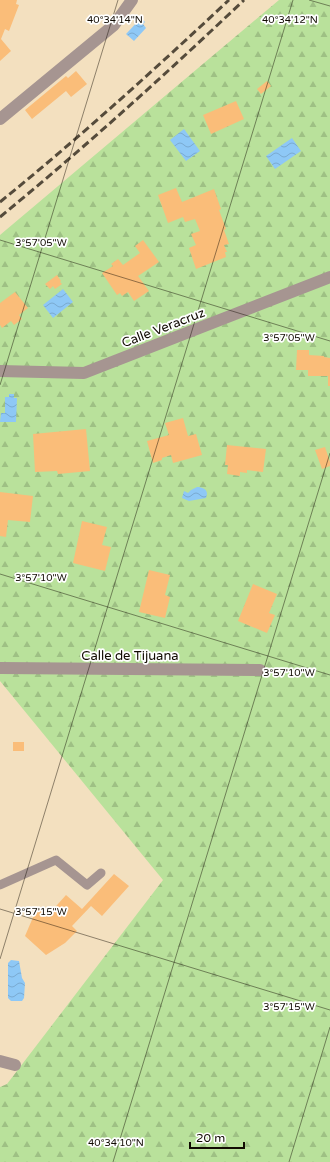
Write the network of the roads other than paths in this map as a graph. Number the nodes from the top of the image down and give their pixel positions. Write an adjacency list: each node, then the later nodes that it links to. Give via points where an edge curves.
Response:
1 (132, 0): 2 (street, via 114,25)
2 (0, 120)
3 (330, 277): 4 (street, Calle Veracruz, via 84,373)
4 (0, 371)
5 (0, 668): 6 (street, Calle de Tijuana)
6 (260, 670)
7 (101, 873): 8 (lane, via 87,885 56,860)
8 (0, 885)
9 (0, 1061): 10 (street)
10 (15, 1065)

